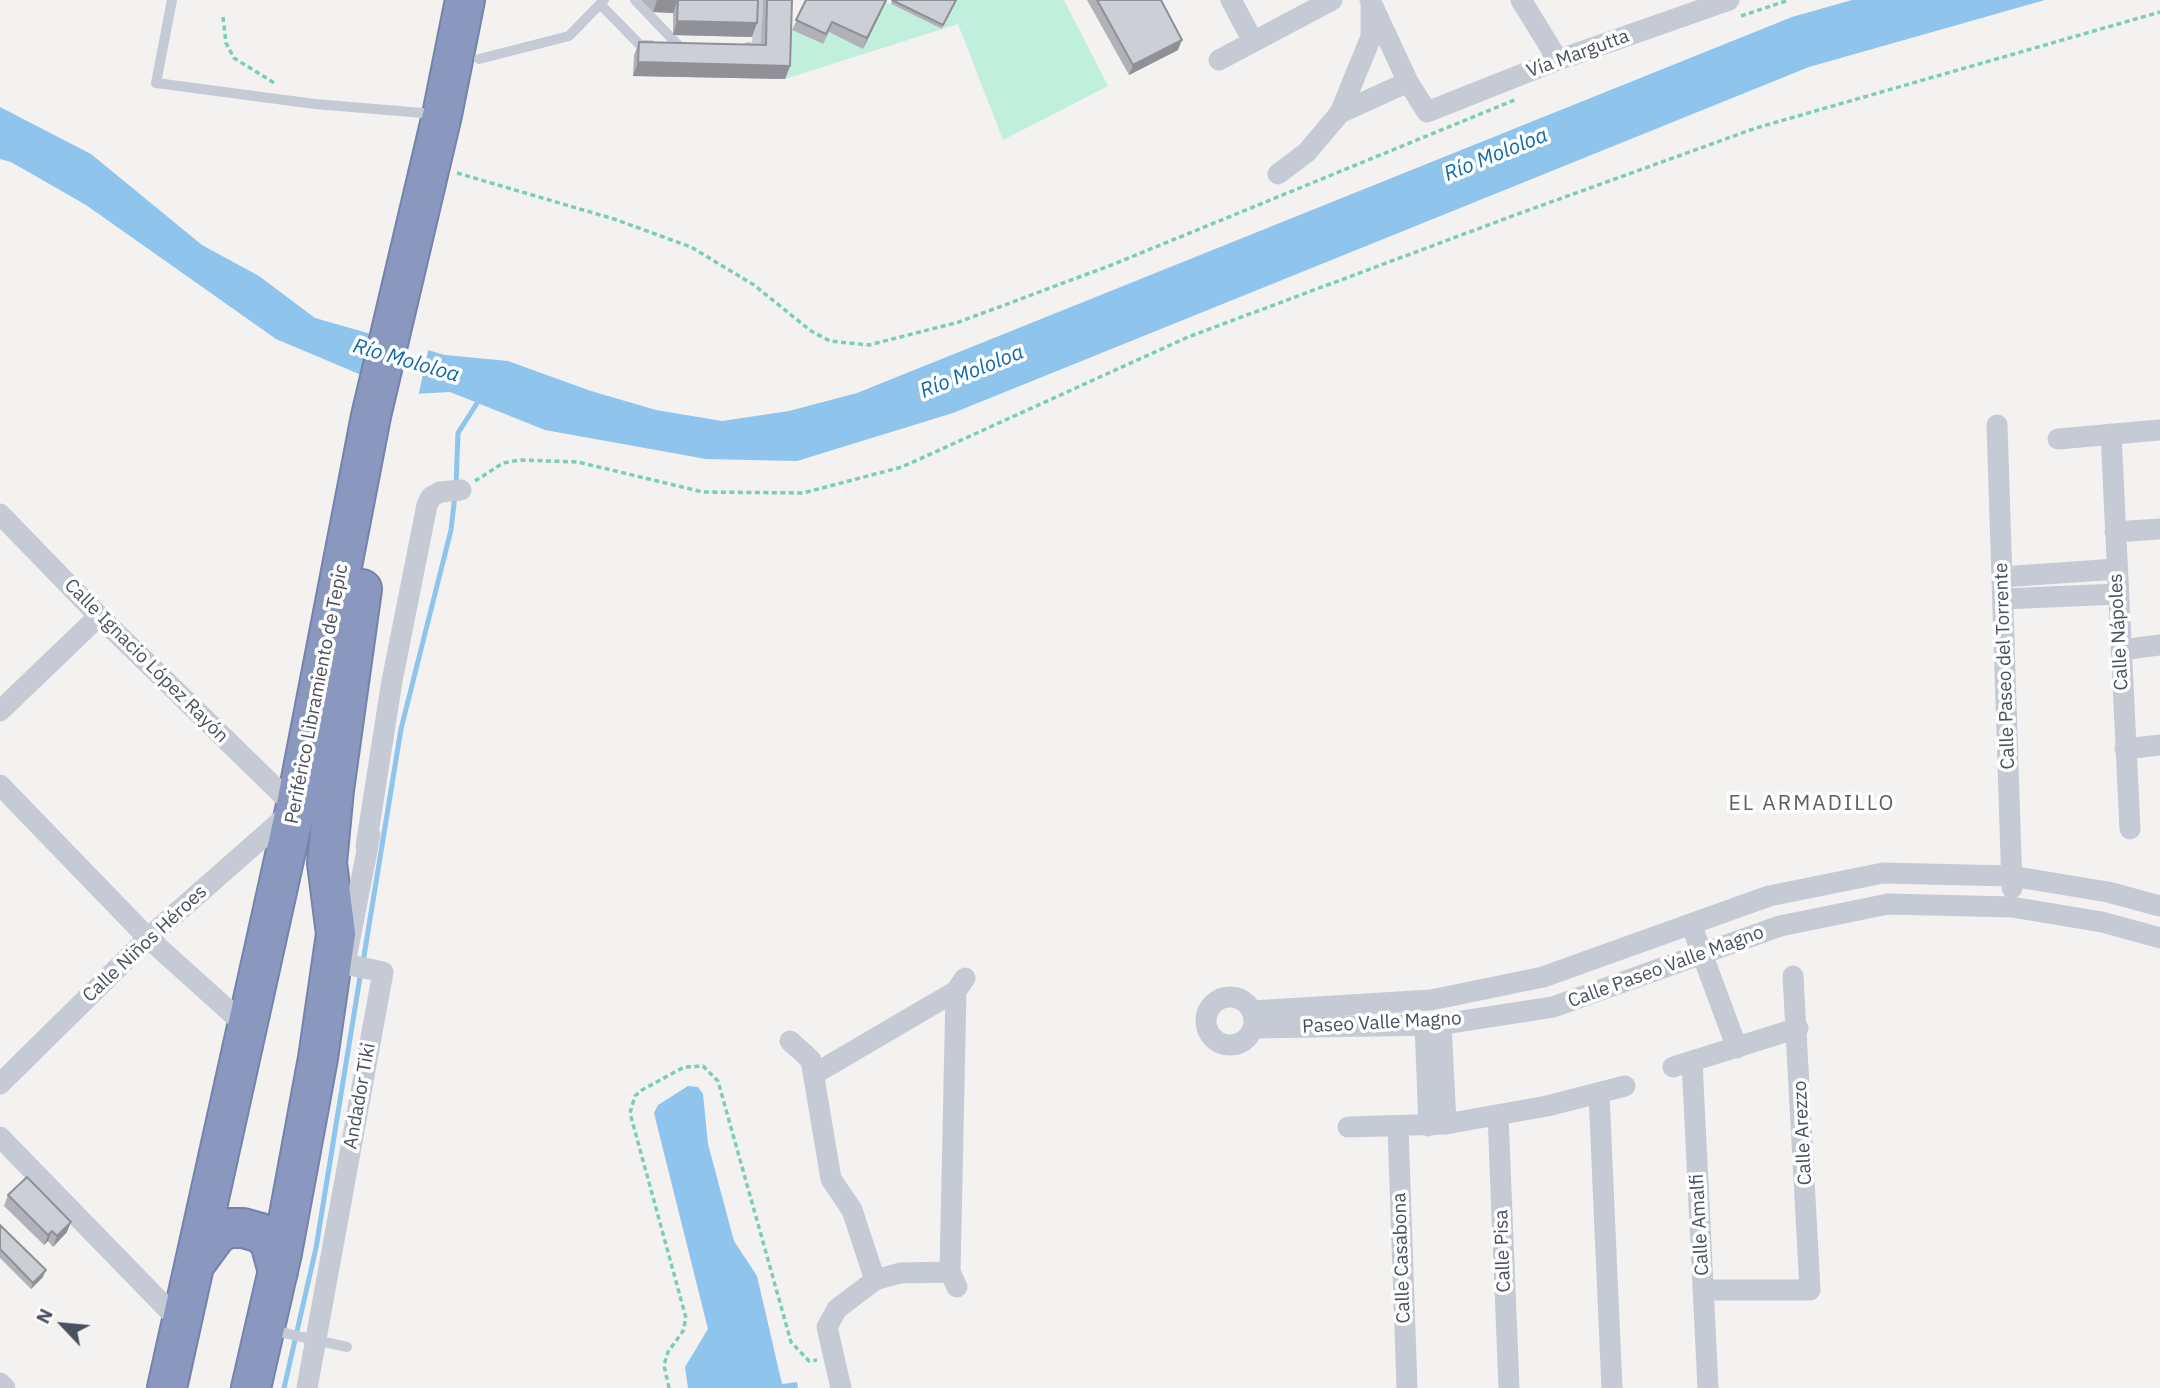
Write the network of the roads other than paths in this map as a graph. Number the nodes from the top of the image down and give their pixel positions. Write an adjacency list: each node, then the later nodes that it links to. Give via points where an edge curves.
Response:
1 (172, 0): 21 (lane, via 156,83)
2 (465, 0): 21 (highway, Periférico Libramiento de Tepic)
3 (489, 0): 16 (highway, Periférico Libramiento de Tepic)
4 (635, 0): 13 (lane)
5 (758, 0): 15 (lane, via 757,47)
6 (1231, 0): 12 (street)
7 (1332, 0): 12 (street)
8 (1521, 0): 18 (street)
9 (1371, 1): 19 (street); 20 (street, via 1371,37)
10 (602, 2): 13 (lane, via 640,45); 16 (lane, via 569,36)
11 (1734, 8): 18 (street, Vía Margutta)
12 (1253, 41): 17 (street)
13 (679, 46): 14 (lane)
14 (692, 46)
15 (731, 47)
16 (479, 59): 23 (highway, Periférico Libramiento de Tepic, via 455,172)
17 (1219, 60)
18 (1558, 60): 19 (street, Vía Margutta, via 1427,112)
19 (1408, 82): 20 (street)
20 (1340, 113): 22 (street, via 1307,152)
21 (442, 115): 23 (highway, Periférico Libramiento de Tepic)
22 (1278, 174)
23 (403, 325): 24 (highway, Periférico Libramiento de Tepic)
24 (383, 418): 46 (highway, Periférico Libramiento de Tepic); 55 (highway, Periférico Libramiento de Tepic, via 327,863)
25 (1997, 425): 35 (street, Calle Paseo del Torrente)
26 (2160, 430): 27 (street)
27 (2111, 434): 28 (street); 32 (street, Calle Nápoles)
28 (2058, 439)
29 (455, 490): 48 (street, via 431,497 424,516 392,681)
30 (0, 514): 39 (street, Calle Ignacio López Rayón)
31 (2160, 529): 32 (street)
32 (2115, 532): 33 (street, Calle Nápoles)
33 (2116, 569): 34 (street); 36 (street, Calle Nápoles)
34 (2040, 574): 35 (street); 37 (street)
35 (2002, 577): 38 (street, Calle Paseo del Torrente)
36 (2118, 594): 37 (street); 41 (street, Calle Nápoles)
37 (2042, 597): 38 (street)
38 (2003, 599): 49 (street, Calle Paseo del Torrente)
39 (99, 616): 42 (street); 46 (street, Calle Ignacio López Rayón)
40 (2160, 645): 41 (street)
41 (2121, 650): 44 (street, Calle Nápoles)
42 (0, 711)
43 (2160, 745): 44 (street)
44 (2125, 749): 47 (street, Calle Nápoles)
45 (0, 785): 53 (street)
46 (295, 808): 53 (street, Calle Niños Héroes); 61 (highway, Periférico Libramiento de Tepic)
47 (2130, 829)
48 (370, 835): 55 (street); 55 (street, via 345,964)
49 (2011, 876): 50 (street); 51 (street, Calle Paseo del Torrente); 52 (street, Calle Paseo Valle Magno, via 1883,873 1769,896)
50 (2160, 906)
51 (2012, 908): 54 (street, via 2102,922); 56 (street, Calle Paseo Valle Magno, via 1888,904 1780,926)
52 (1691, 924): 56 (street); 58 (street, Calle Paseo Valle Magno)
53 (148, 938): 61 (street); 66 (street, Calle Niños Héroes)
54 (2160, 938)
55 (343, 950): 75 (highway, Periférico Libramiento de Tepic); 80 (street, Andador Tiki, via 373,970 383,971)
56 (1702, 954): 59 (street, Calle Paseo Valle Magno); 64 (street)
57 (1793, 976): 62 (street, Calle Arezzo)
58 (1543, 977): 60 (street, Paseo Valle Magno, via 1431,1000 1253,1020)
59 (1552, 1007): 60 (street, Paseo Valle Magno)
60 (1433, 1025): 70 (street)
61 (248, 1028): 74 (highway, Periférico Libramiento de Tepic)
62 (1798, 1028): 64 (street); 77 (street, Calle Arezzo, via 1810,1290)
63 (790, 1041): 65 (street, via 803,1050)
64 (1737, 1048): 77 (street, Calle Amalfi, via 1683,1064)
65 (816, 1073): 76 (street, via 831,1179 852,1210); 76 (street, via 960,984 953,1280 900,1273)
66 (0, 1084)
67 (1625, 1086): 68 (street)
68 (1599, 1094): 69 (street); 90 (street)
69 (1498, 1115): 70 (street); 89 (street, Calle Pisa)
70 (1438, 1125): 72 (street)
71 (1348, 1127): 72 (street)
72 (1398, 1127): 88 (street, Calle Casabona)
73 (0, 1137): 78 (street)
74 (195, 1264): 75 (highway, via 217,1234 243,1228 261,1233 270,1243); 78 (highway, Periférico Libramiento de Tepic)
75 (278, 1272): 85 (highway, Periférico Libramiento de Tepic)
76 (874, 1280): 87 (street, via 837,1309 827,1327)
77 (1703, 1290): 91 (street, Calle Amalfi)
78 (182, 1324): 84 (highway, Periférico Libramiento de Tepic)
79 (282, 1332): 80 (lane)
80 (312, 1339): 81 (lane); 86 (street, Andador Tiki)
81 (347, 1347)
82 (0, 1383): 83 (street)
83 (5, 1388)
84 (167, 1388)
85 (251, 1388)
86 (307, 1388)
87 (841, 1388)
88 (1407, 1388)
89 (1509, 1388)
90 (1612, 1388)
91 (1708, 1388)

